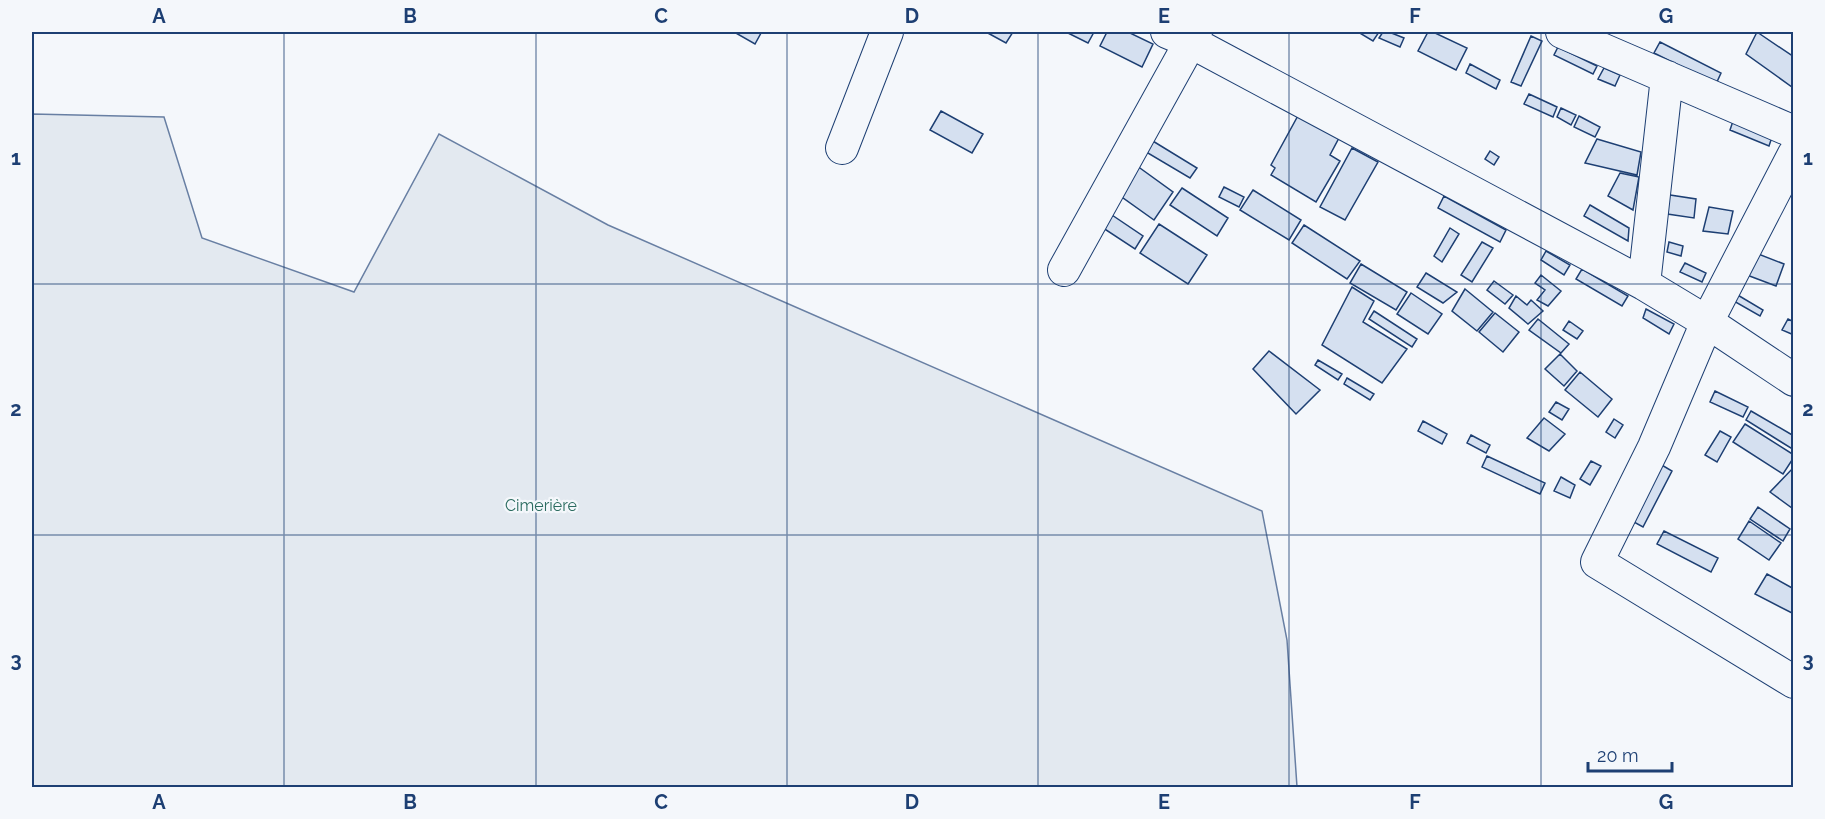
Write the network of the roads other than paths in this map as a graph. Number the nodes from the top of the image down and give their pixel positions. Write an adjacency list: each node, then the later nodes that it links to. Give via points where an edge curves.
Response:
1 (887, 32): 7 (street)
2 (1562, 32): 4 (street)
3 (1185, 35): 9 (street); 10 (street)
4 (1595, 38): 5 (street)
5 (1667, 77): 6 (street); 10 (street)
6 (1794, 132)
7 (842, 148)
8 (1794, 154): 11 (street)
9 (1064, 270)
10 (1644, 284): 11 (street)
11 (1707, 322): 12 (street); 13 (street, via 1654,447 1597,562)
12 (1794, 380)
13 (1794, 682)

